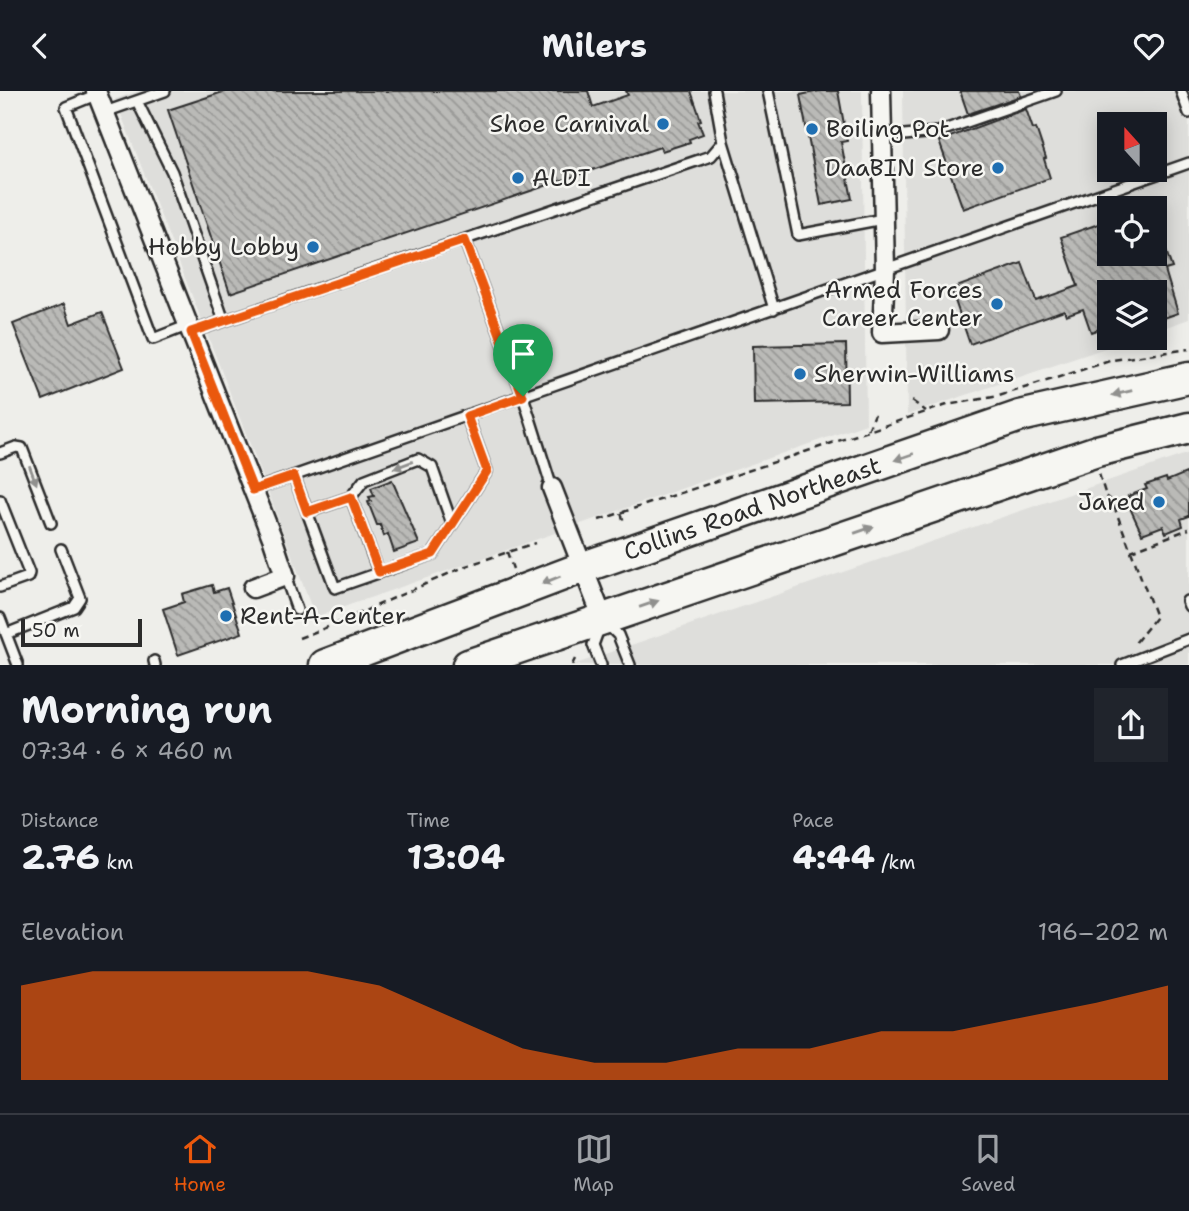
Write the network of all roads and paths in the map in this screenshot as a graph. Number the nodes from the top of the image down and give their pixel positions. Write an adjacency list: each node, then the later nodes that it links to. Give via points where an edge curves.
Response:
1 (165, 91): 8 (lane)
2 (714, 91): 12 (lane)
3 (768, 91): 14 (lane, via 797,235)
4 (881, 91): 11 (street)
5 (1056, 91): 11 (lane, via 938,132)
6 (1181, 91): 10 (lane)
7 (97, 93): 9 (street); 19 (lane, via 65,107 153,339)
8 (137, 101): 9 (lane); 18 (lane, via 172,172)
9 (105, 113): 19 (street)
10 (1189, 113)
11 (881, 137): 14 (street)
12 (723, 142): 15 (lane, via 711,156); 17 (lane)
13 (1189, 163): 16 (lane)
14 (883, 219): 16 (street)
15 (465, 240): 18 (lane); 23 (lane)
16 (885, 270): 17 (lane); 20 (street, via 882,333)
17 (774, 309): 23 (lane)
18 (225, 321): 19 (lane)
19 (190, 328): 34 (street)
20 (939, 330)
21 (1189, 349): 25 (path, via 1113,360 999,396)
22 (1189, 378): 48 (highway, Collins Road Northeast, one-way to 48, via 1020,417)
23 (523, 396): 27 (lane); 33 (lane)
24 (912, 401): 25 (path)
25 (926, 411): 29 (path)
26 (875, 414): 29 (path)
27 (467, 416): 32 (lane); 42 (lane, via 487,471)
28 (1189, 428): 56 (highway, one-way to 28, via 1097,451)
29 (868, 430): 38 (path)
30 (0, 453): 41 (lane, one-way to 41, via 22,448)
31 (1099, 474): 46 (path)
32 (294, 476): 34 (lane); 37 (lane)
33 (552, 488): 48 (street)
34 (253, 490): 51 (street)
35 (351, 497): 37 (lane); 42 (lane, one-way to 35, via 432,467 418,459 363,479); 50 (lane)
36 (0, 500): 52 (lane, via 29,573)
37 (307, 512): 50 (lane, via 335,588)
38 (621, 513): 39 (path); 40 (path)
39 (599, 520)
40 (624, 522)
41 (51, 523)
42 (452, 524): 50 (lane, via 433,554)
43 (1189, 529): 46 (path)
44 (534, 543): 47 (path)
45 (61, 549): 57 (lane, via 80,598 74,607)
46 (1131, 551): 61 (path, via 1156,617 1136,642)
47 (507, 552): 49 (path); 58 (path)
48 (584, 567): 56 (street); 63 (highway, Collins Road Northeast, one-way to 63)
49 (513, 570)
50 (379, 572)
51 (285, 576): 53 (street); 54 (lane)
52 (0, 587)
53 (253, 588)
54 (297, 610)
55 (0, 618): 57 (lane)
56 (603, 619): 64 (highway); 66 (lane, via 593,645); 67 (lane, via 618,635)
57 (6, 633): 62 (lane)
58 (299, 638)
59 (1189, 639): 61 (lane)
60 (575, 659): 65 (path)
61 (1136, 660): 68 (lane)
62 (18, 665)
63 (325, 665)
64 (468, 665)
65 (572, 665)
66 (600, 665)
67 (630, 665)
68 (1122, 665)

